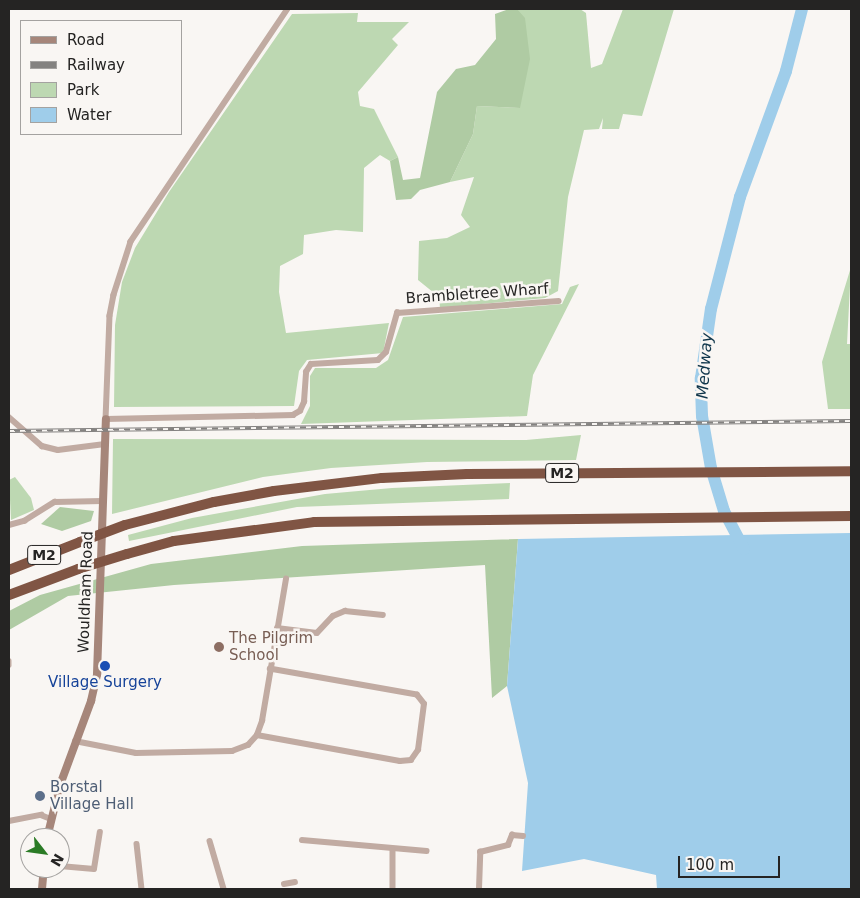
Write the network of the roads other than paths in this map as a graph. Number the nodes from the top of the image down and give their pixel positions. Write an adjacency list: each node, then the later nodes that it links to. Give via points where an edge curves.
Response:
1 (288, 9): 4 (street, via 131,242 110,316)
2 (560, 301): 4 (street, Brambletree Wharf, via 397,312 383,357 369,362 311,364 306,372 304,402 293,415)
3 (9, 417): 5 (street, via 42,446 58,450)
4 (106, 419): 5 (street, Wouldham Road)
5 (105, 444): 7 (street, Wouldham Road)
6 (851, 472): 10 (highway, M2, bridge, via 443,474 382,478 214,502 125,526)
7 (102, 501): 9 (street, via 55,502 24,521); 19 (street, Wouldham Road, via 98,665 90,701)
8 (851, 516): 12 (highway, M2, bridge, via 459,519 279,525 174,541 78,569)
9 (9, 525)
10 (9, 570)
11 (286, 579): 14 (street)
12 (9, 595)
13 (383, 615): 14 (street, via 345,611 333,616 317,633)
14 (277, 628): 17 (street)
15 (9, 660): 16 (street)
16 (9, 665)
17 (270, 670): 18 (street); 18 (street, via 417,695 424,704 418,750 411,760 400,761)
18 (257, 735): 19 (street, via 248,746 232,751 184,754 125,752)
19 (75, 741): 20 (street, Wouldham Road)
20 (51, 819): 21 (street, via 41,815); 22 (street, Wouldham Road)
21 (9, 821)
22 (49, 828)
23 (100, 832): 30 (street, via 94,869)
24 (523, 836): 36 (street, via 512,835 508,845 480,852)
25 (302, 840): 28 (street)
26 (210, 841): 33 (street)
27 (137, 844): 32 (street)
28 (393, 850): 29 (street); 35 (street)
29 (428, 851)
30 (70, 867)
31 (289, 883): 34 (street)
32 (142, 889)
33 (224, 889)
34 (292, 889)
35 (393, 889)
36 (479, 889)

